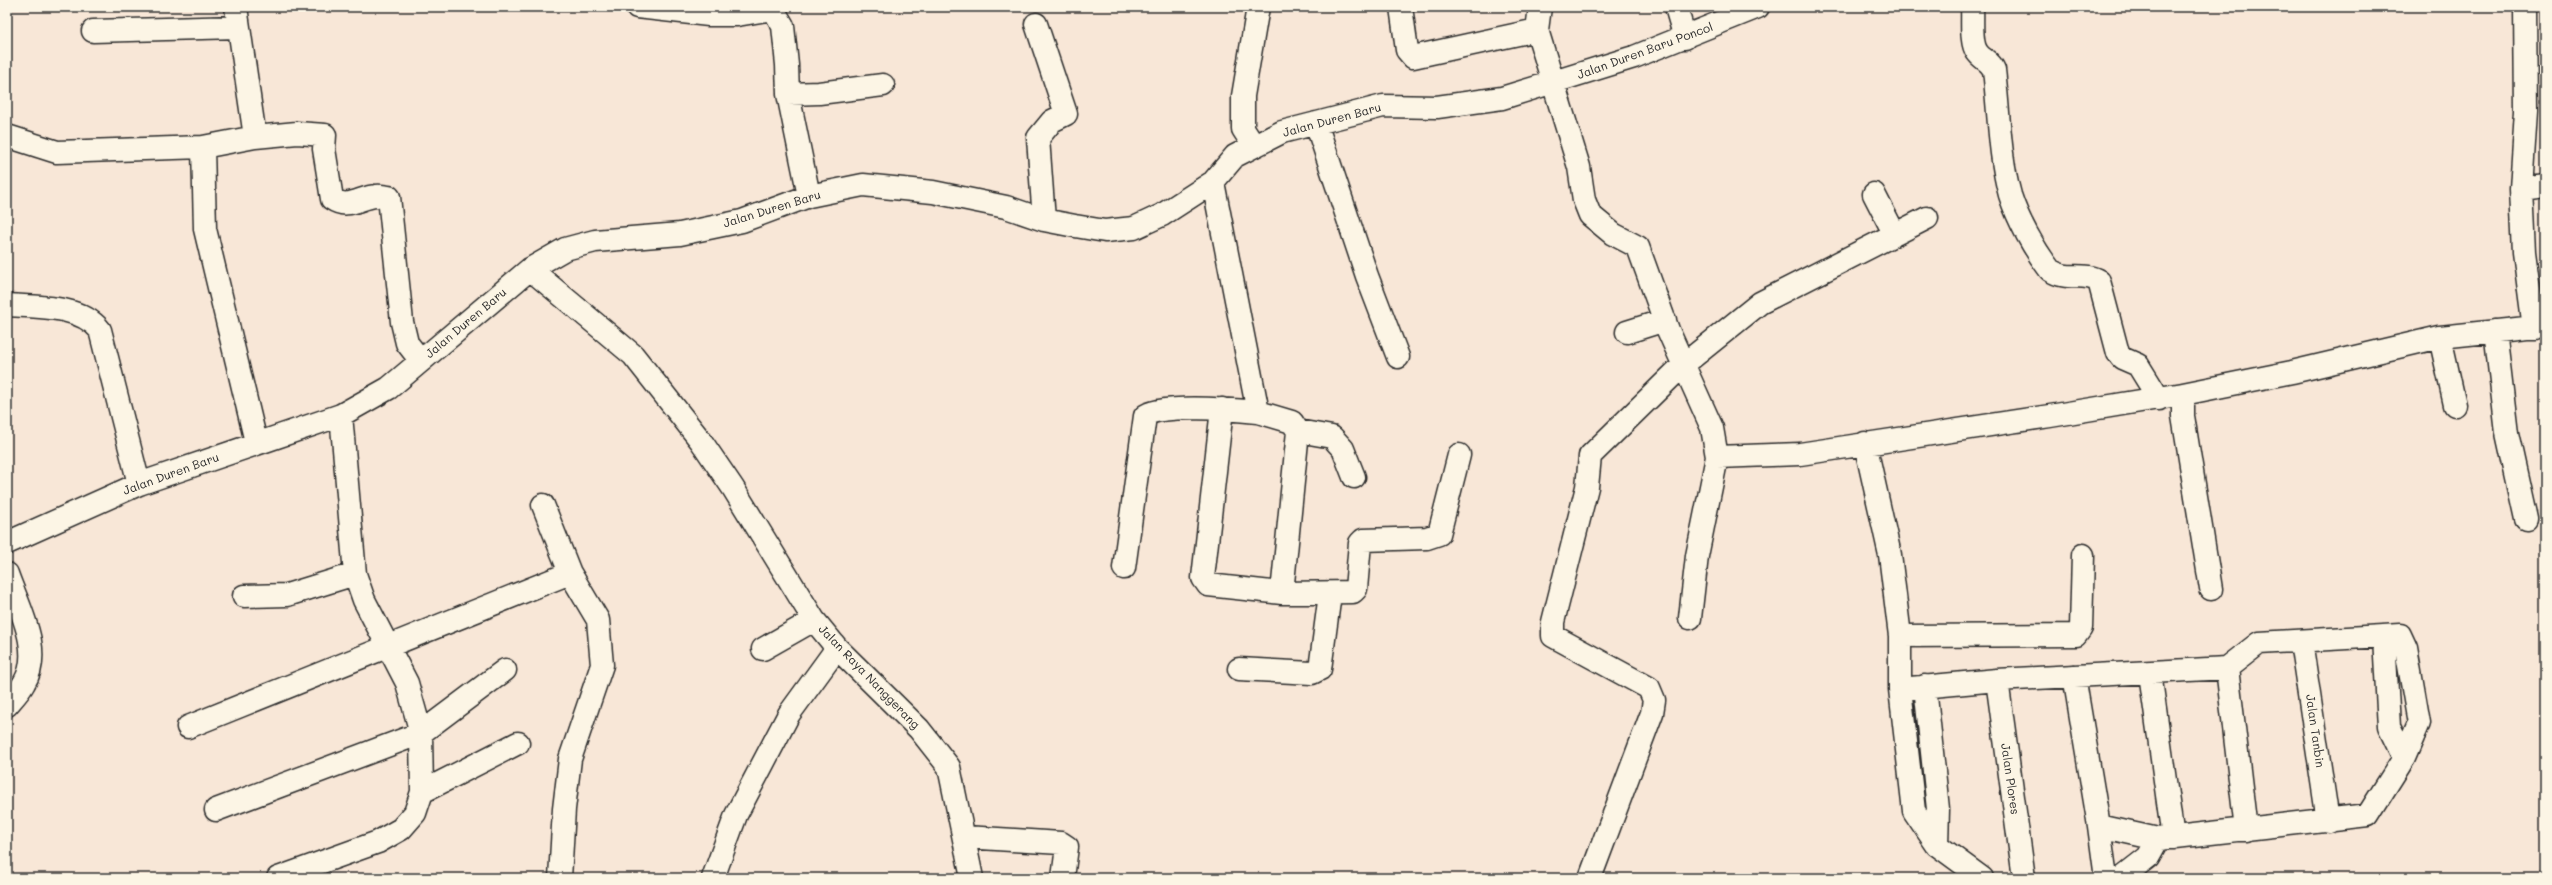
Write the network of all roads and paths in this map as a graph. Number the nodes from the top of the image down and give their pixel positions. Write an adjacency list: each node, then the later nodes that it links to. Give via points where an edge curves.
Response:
1 (637, 7): 9 (street, via 736,15)
2 (1258, 7): 21 (street, via 1243,96 1243,129)
3 (1401, 7): 12 (street, via 1408,50 1413,57)
4 (1540, 7): 12 (street)
5 (1676, 7): 14 (street)
6 (1758, 7): 14 (street, Jalan Duren Baru Poncol)
7 (1972, 7): 42 (street, via 1974,47 1979,55 1992,63 1994,70 2004,160 2010,194 2016,209 2050,270 2058,276 2092,276 2099,281 2118,353 2125,360 2138,365)
8 (2524, 7): 25 (street, via 2526,111)
9 (772, 8): 17 (street, via 783,26 788,64)
10 (237, 17): 13 (street); 20 (street)
11 (1036, 24): 29 (street, via 1066,114 1052,121 1038,138)
12 (1537, 30): 15 (street)
13 (93, 31)
14 (1686, 38): 15 (street, Jalan Duren Baru Poncol)
15 (1553, 84): 18 (street, Jalan Duren Baru, via 1502,98 1437,107 1383,106); 33 (street, via 1579,167 1584,200 1590,214 1614,234 1638,247)
16 (883, 85): 17 (street)
17 (788, 94): 27 (street)
18 (1316, 122): 21 (street, Jalan Duren Baru, via 1282,132); 38 (street, via 1366,276)
19 (7, 136): 22 (street, via 57,152)
20 (255, 137): 22 (street); 39 (street, via 297,133 325,135 324,149 332,199 338,204 348,204 376,196 389,197 402,322 407,343)
21 (1254, 146): 23 (street, Jalan Duren Baru, via 1235,156)
22 (203, 147): 48 (street, via 204,229)
23 (1213, 182): 29 (street, Jalan Duren Baru, via 1162,215 1134,228 1105,231); 45 (street)
24 (2545, 186): 25 (street)
25 (2522, 189): 34 (street, via 2524,252)
26 (1874, 194): 30 (street)
27 (809, 196): 29 (street, Jalan Duren Baru, via 863,186 918,191 1006,207); 31 (street, Jalan Duren Baru, via 742,221 680,234 595,241 564,249)
28 (1927, 218): 30 (street)
29 (1044, 220)
30 (1894, 233): 40 (street, via 1760,303)
31 (530, 269): 39 (street, Jalan Duren Baru); 67 (street, Jalan Raya Nanggerang, via 633,355 701,441)
32 (7, 305): 53 (street, via 48,308 85,317 100,330)
33 (1665, 320): 36 (street); 40 (street)
34 (2540, 327): 35 (street)
35 (2495, 331): 37 (street); 55 (street, via 2508,439)
36 (1627, 332)
37 (2440, 336): 41 (street, via 2292,372); 43 (street)
38 (1398, 357)
39 (421, 361): 46 (street, Jalan Duren Baru, via 389,388)
40 (1683, 365): 51 (street, via 1712,428); 100 (street, via 1590,456 1586,487 1552,627 1553,636 1559,641 1649,688 1654,700 1652,712)
41 (2183, 394): 42 (street); 62 (street, via 2183,416)
42 (2158, 399): 49 (street)
43 (2455, 405)
44 (1222, 409): 45 (street); 58 (street, via 1156,409 1145,416); 63 (street, via 1203,578 1208,586)
45 (1258, 412): 47 (street, via 1292,422)
46 (341, 415): 48 (street, Jalan Duren Baru); 61 (street)
47 (1298, 431): 52 (street, via 1323,433 1332,437 1343,449); 63 (street)
48 (256, 442): 53 (street, Jalan Duren Baru)
49 (1865, 443): 51 (street, via 1800,454); 68 (street, via 1890,555)
50 (1459, 455): 64 (street, via 1439,534 1426,538 1362,540 1356,589 1348,594)
51 (1717, 457): 66 (street, via 1697,556)
52 (1354, 477)
53 (139, 484): 56 (street, Jalan Duren Baru)
54 (543, 505): 59 (street)
55 (2526, 519)
56 (7, 544)
57 (2083, 554): 68 (street, via 2081,628 2076,635)
58 (1124, 568)
59 (570, 573): 71 (street); 96 (street, via 598,620 602,665 570,759)
60 (7, 574): 82 (street, via 29,637 31,653 25,683)
61 (359, 585): 65 (street, via 287,595); 71 (street)
62 (2211, 589)
63 (1282, 593): 64 (street)
64 (1330, 594): 75 (street, via 1320,669 1312,673)
65 (244, 596)
66 (1690, 618)
67 (814, 620): 72 (street, Jalan Raya Nanggerang); 73 (street)
68 (1900, 636): 81 (street)
69 (2384, 638): 70 (street); 86 (street, via 2389,727); 86 (street, via 2400,635 2406,648 2419,722)
70 (2301, 640): 74 (street, via 2259,643); 89 (street, Jalan Tanbin)
71 (388, 646): 83 (street); 84 (street, via 407,683)
72 (837, 648): 92 (street, Jalan Raya Nanggerang, via 919,729 949,767); 97 (street, via 789,714 736,815)
73 (764, 649)
74 (2227, 668): 77 (street); 91 (street)
75 (1239, 669)
76 (505, 670): 84 (street)
77 (2150, 673): 78 (street); 93 (street)
78 (2074, 676): 79 (street); 90 (street)
79 (1997, 680): 80 (street); 102 (street, Jalan Plores)
80 (1925, 686): 81 (street); 94 (street, via 1938,809)
81 (1900, 688): 94 (street, via 1914,811)
82 (7, 705)
83 (188, 727)
84 (422, 733): 87 (street); 88 (street)
85 (518, 742): 87 (street)
86 (2404, 758): 89 (street, via 2368,816)
87 (422, 792): 95 (street, via 415,812 401,829 378,842)
88 (216, 810)
89 (2328, 821): 91 (street)
90 (2099, 826): 93 (street); 103 (street)
91 (2246, 830): 93 (street)
92 (965, 837): 98 (street, Jalan Raya Nanggerang); 99 (street, via 1061,843 1067,847)
93 (2166, 839): 104 (street)
94 (1937, 845): 101 (street)
95 (278, 878)
96 (560, 878)
97 (713, 878)
98 (972, 878)
99 (1063, 878)
100 (1590, 878)
101 (1982, 878)
102 (2024, 878)
103 (2106, 878)
104 (2121, 878)

